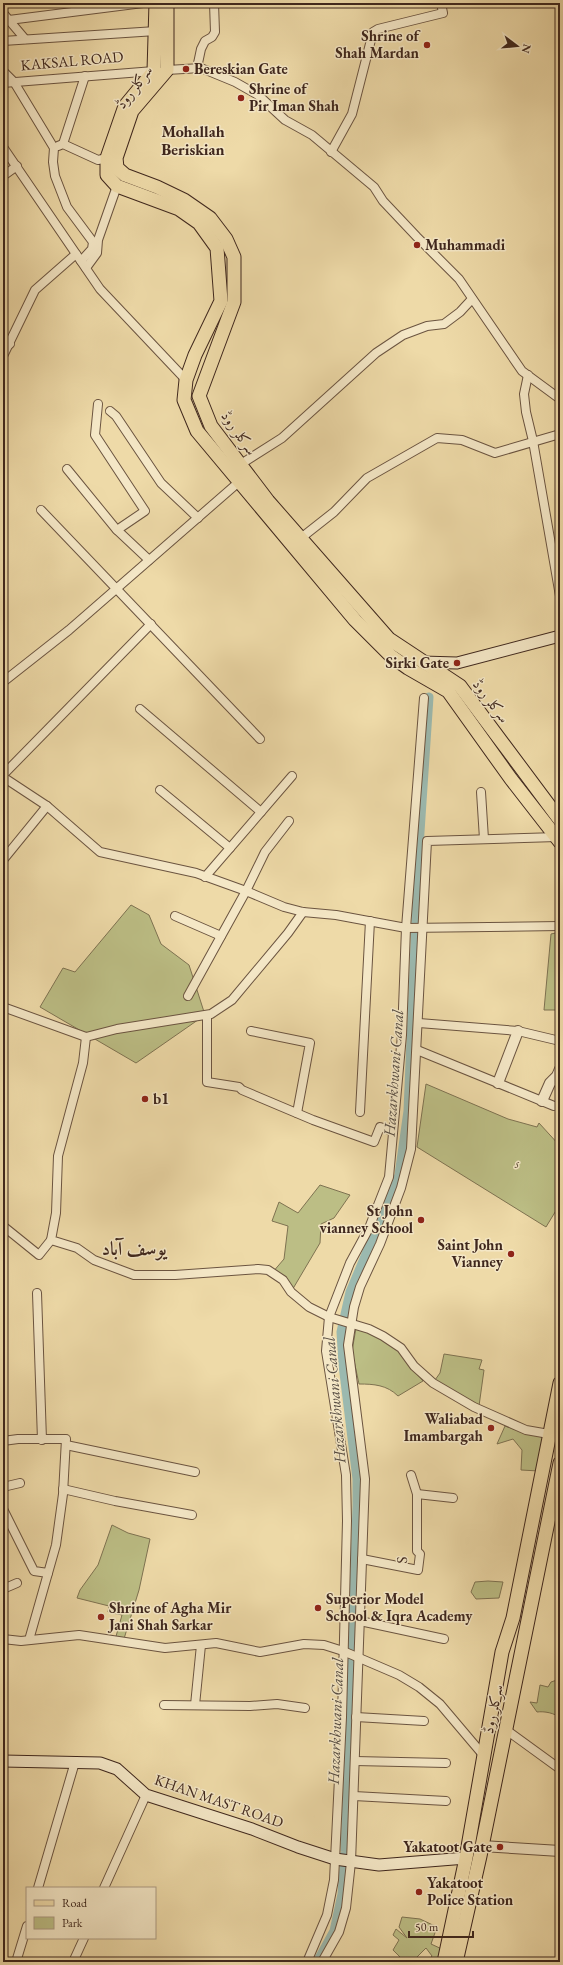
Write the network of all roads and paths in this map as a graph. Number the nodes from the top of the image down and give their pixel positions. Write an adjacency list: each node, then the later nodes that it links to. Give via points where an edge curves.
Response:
1 (143, 3): 7 (street)
2 (156, 3): 8 (main road)
3 (167, 3): 12 (main road, سرکلر روڈ)
4 (214, 3): 11 (street, via 215,32 203,45)
5 (444, 6): 20 (street, via 373,32 352,114)
6 (3, 13): 7 (street)
7 (9, 20): 9 (street)
8 (156, 31): 9 (street); 12 (main road)
9 (26, 39): 10 (street)
10 (3, 42)
11 (196, 68): 12 (street, KAKSAL ROAD); 20 (street, KAKSAL ROAD, via 230,79 258,95 285,120 312,135)
12 (160, 70): 14 (street, KAKSAL ROAD); 21 (main road, سرکلر روڈ, via 132,111)
13 (3, 71): 15 (street)
14 (85, 76): 15 (street, KAKSAL ROAD); 17 (street)
15 (14, 82): 16 (street, KAKSAL ROAD); 19 (street)
16 (3, 83)
17 (63, 144): 19 (street); 21 (street, via 98,160)
18 (3, 147): 22 (street)
19 (54, 148): 26 (street, via 55,176 67,207 93,242 92,249)
20 (331, 152): 28 (street, KAKSAL ROAD, via 374,187 383,201 417,238 459,279)
21 (112, 158): 24 (main road, via 107,175); 30 (main road, سرکلر روڈ, via 125,176 184,200 217,226 234,257)
22 (17, 166): 23 (street); 25 (street)
23 (3, 176)
24 (117, 186): 27 (street, via 98,240 97,253); 29 (main road, via 179,209 199,223 217,248)
25 (76, 254): 26 (street); 32 (street, via 35,290)
26 (81, 261): 27 (street)
27 (86, 268): 35 (street, via 100,289)
28 (472, 299): 34 (street, KAKSAL ROAD, via 522,371); 41 (street, via 444,324 427,326 403,335 388,345 282,438)
29 (221, 301): 30 (main road); 35 (main road)
30 (234, 302): 41 (main road, سرکلر روڈ, via 199,396 211,426)
31 (3, 338): 32 (street)
32 (10, 344): 33 (street)
33 (3, 356)
34 (528, 375): 36 (street, KAKSAL ROAD); 40 (street, via 524,394)
35 (186, 380): 43 (main road, via 184,400 197,431)
36 (560, 400)
37 (98, 404): 46 (street, via 95,434 145,511)
38 (110, 411): 45 (street, via 116,416 161,483)
39 (560, 434): 40 (street)
40 (533, 440): 47 (street, via 495,453 462,440 437,438 367,478 334,512); 50 (street)
41 (241, 464): 47 (main road, سرکلر روڈ, via 268,501)
42 (67, 469): 46 (street)
43 (240, 481): 45 (street); 52 (main road)
44 (41, 510): 49 (street)
45 (198, 518): 48 (street)
46 (117, 530): 48 (street)
47 (301, 538): 51 (main road, سرکلر روڈ)
48 (149, 560): 49 (street)
49 (117, 588): 53 (street); 56 (street)
50 (560, 596)
51 (365, 611): 52 (main road); 55 (main road, سرکلر روڈ, via 389,639)
52 (355, 620): 55 (main road, via 391,656)
53 (151, 624): 60 (street); 61 (street)
54 (560, 636): 55 (main road, via 457,663)
55 (420, 668): 57 (main road, سرکلر روڈ)
56 (3, 682)
57 (451, 686): 67 (main road, سرکلر روڈ, via 460,686); 70 (main road, via 511,779)
58 (424, 698): 79 (street)
59 (140, 709): 66 (street)
60 (260, 739)
61 (3, 776): 65 (street)
62 (292, 776): 66 (street)
63 (160, 790): 71 (street)
64 (481, 792): 69 (street)
65 (47, 806): 72 (street); 73 (street, via 100,852)
66 (261, 812): 71 (street)
67 (560, 820)
68 (289, 821): 74 (street, via 265,852)
69 (484, 839): 70 (street); 80 (street, via 427,840)
70 (558, 840)
71 (230, 848): 73 (street)
72 (3, 860)
73 (206, 877): 74 (street)
74 (246, 891): 75 (street); 81 (street)
75 (303, 912): 77 (street, via 336,914); 84 (street, via 232,1000)
76 (175, 916): 81 (street)
77 (370, 921): 79 (street); 95 (street)
78 (560, 926): 80 (street)
79 (406, 928): 80 (street); 97 (street, via 402,1035)
80 (422, 928): 85 (street)
81 (221, 936): 82 (street)
82 (188, 996)
83 (3, 1007): 88 (street)
84 (207, 1015): 88 (street, via 117,1029); 96 (street, via 207,1082 239,1087)
85 (419, 1023): 87 (street); 90 (street)
86 (252, 1031): 96 (street, via 310,1043)
87 (518, 1031): 89 (street); 92 (street)
88 (86, 1037): 99 (street, via 83,1063 58,1156 56,1213)
89 (560, 1041)
90 (417, 1050): 92 (street); 102 (street, via 411,1149 401,1188 380,1244 360,1286)
91 (560, 1068): 93 (street)
92 (498, 1083): 93 (street)
93 (542, 1101): 94 (street)
94 (554, 1106)
95 (360, 1112)
96 (297, 1114): 97 (street, via 374,1142 380,1127)
97 (393, 1131): 101 (street, via 389,1177 350,1263)
98 (3, 1226): 99 (street, via 39,1255)
99 (51, 1240): 101 (street, via 77,1248 94,1260 134,1275 268,1270 283,1280 291,1292 309,1307)
100 (37, 1293): 105 (street)
101 (330, 1317): 102 (street); 127 (street, via 326,1351 346,1475)
102 (351, 1323): 104 (street, via 369,1329 401,1348 414,1366 433,1383 474,1407 526,1430); 118 (street, via 349,1352 364,1479)
103 (560, 1384): 104 (main road)
104 (555, 1435): 135 (main road, via 513,1618 502,1652)
105 (42, 1440): 106 (street); 107 (street, via 66,1439)
106 (3, 1441)
107 (66, 1445): 109 (street); 113 (street)
108 (560, 1463): 134 (main road, سرکلر روڈ)
109 (195, 1472)
110 (411, 1475): 114 (street, S)
111 (20, 1483): 112 (street)
112 (3, 1487)
113 (63, 1489): 117 (street); 119 (street, via 56,1545)
114 (417, 1494): 115 (street); 118 (street, S, via 417,1551 420,1554 418,1570)
115 (453, 1498)
116 (3, 1509): 119 (street, via 34,1571)
117 (192, 1515)
118 (362, 1559): 122 (street)
119 (48, 1573): 125 (street)
120 (17, 1583): 121 (street)
121 (3, 1589)
122 (360, 1622): 123 (street); 128 (street)
123 (444, 1638)
124 (3, 1639): 125 (street)
125 (28, 1640): 126 (street, via 79,1635 165,1648)
126 (201, 1645): 127 (street, via 216,1643 260,1652 304,1644 324,1645); 130 (street)
127 (343, 1651): 128 (street); 148 (street)
128 (358, 1658): 132 (street); 135 (street, via 420,1687 443,1708)
129 (164, 1705): 130 (street)
130 (195, 1705): 131 (street, via 277,1704)
131 (305, 1708)
132 (356, 1717): 133 (street); 137 (street)
133 (424, 1722)
134 (505, 1729): 140 (street); 141 (main road, سرکلر روڈ)
135 (484, 1756): 141 (main road); 147 (main road)
136 (3, 1761): 138 (main road, KHAN MAST ROAD)
137 (355, 1761): 139 (street); 143 (street)
138 (75, 1762): 142 (main road, KHAN MAST ROAD, via 100,1763 117,1769); 150 (street)
139 (446, 1763)
140 (560, 1769)
141 (496, 1772): 145 (main road, سرکلر روڈ)
142 (146, 1794): 148 (main road, KHAN MAST ROAD); 151 (street)
143 (354, 1796): 144 (street); 149 (street)
144 (446, 1801)
145 (481, 1851): 146 (street); 147 (main road); 159 (main road, سرکلر روڈ)
146 (560, 1851)
147 (466, 1858): 149 (main road, via 379,1865); 158 (main road)
148 (334, 1859): 149 (main road, KHAN MAST ROAD); 156 (street, via 334,1880 327,1914)
149 (351, 1862): 157 (street, via 346,1908 339,1932)
150 (38, 1887)
151 (104, 1887)
152 (26, 1929): 154 (street)
153 (84, 1939): 155 (street)
154 (16, 1962)
155 (73, 1962)
156 (307, 1962)
157 (322, 1962)
158 (444, 1962)
159 (456, 1962)

